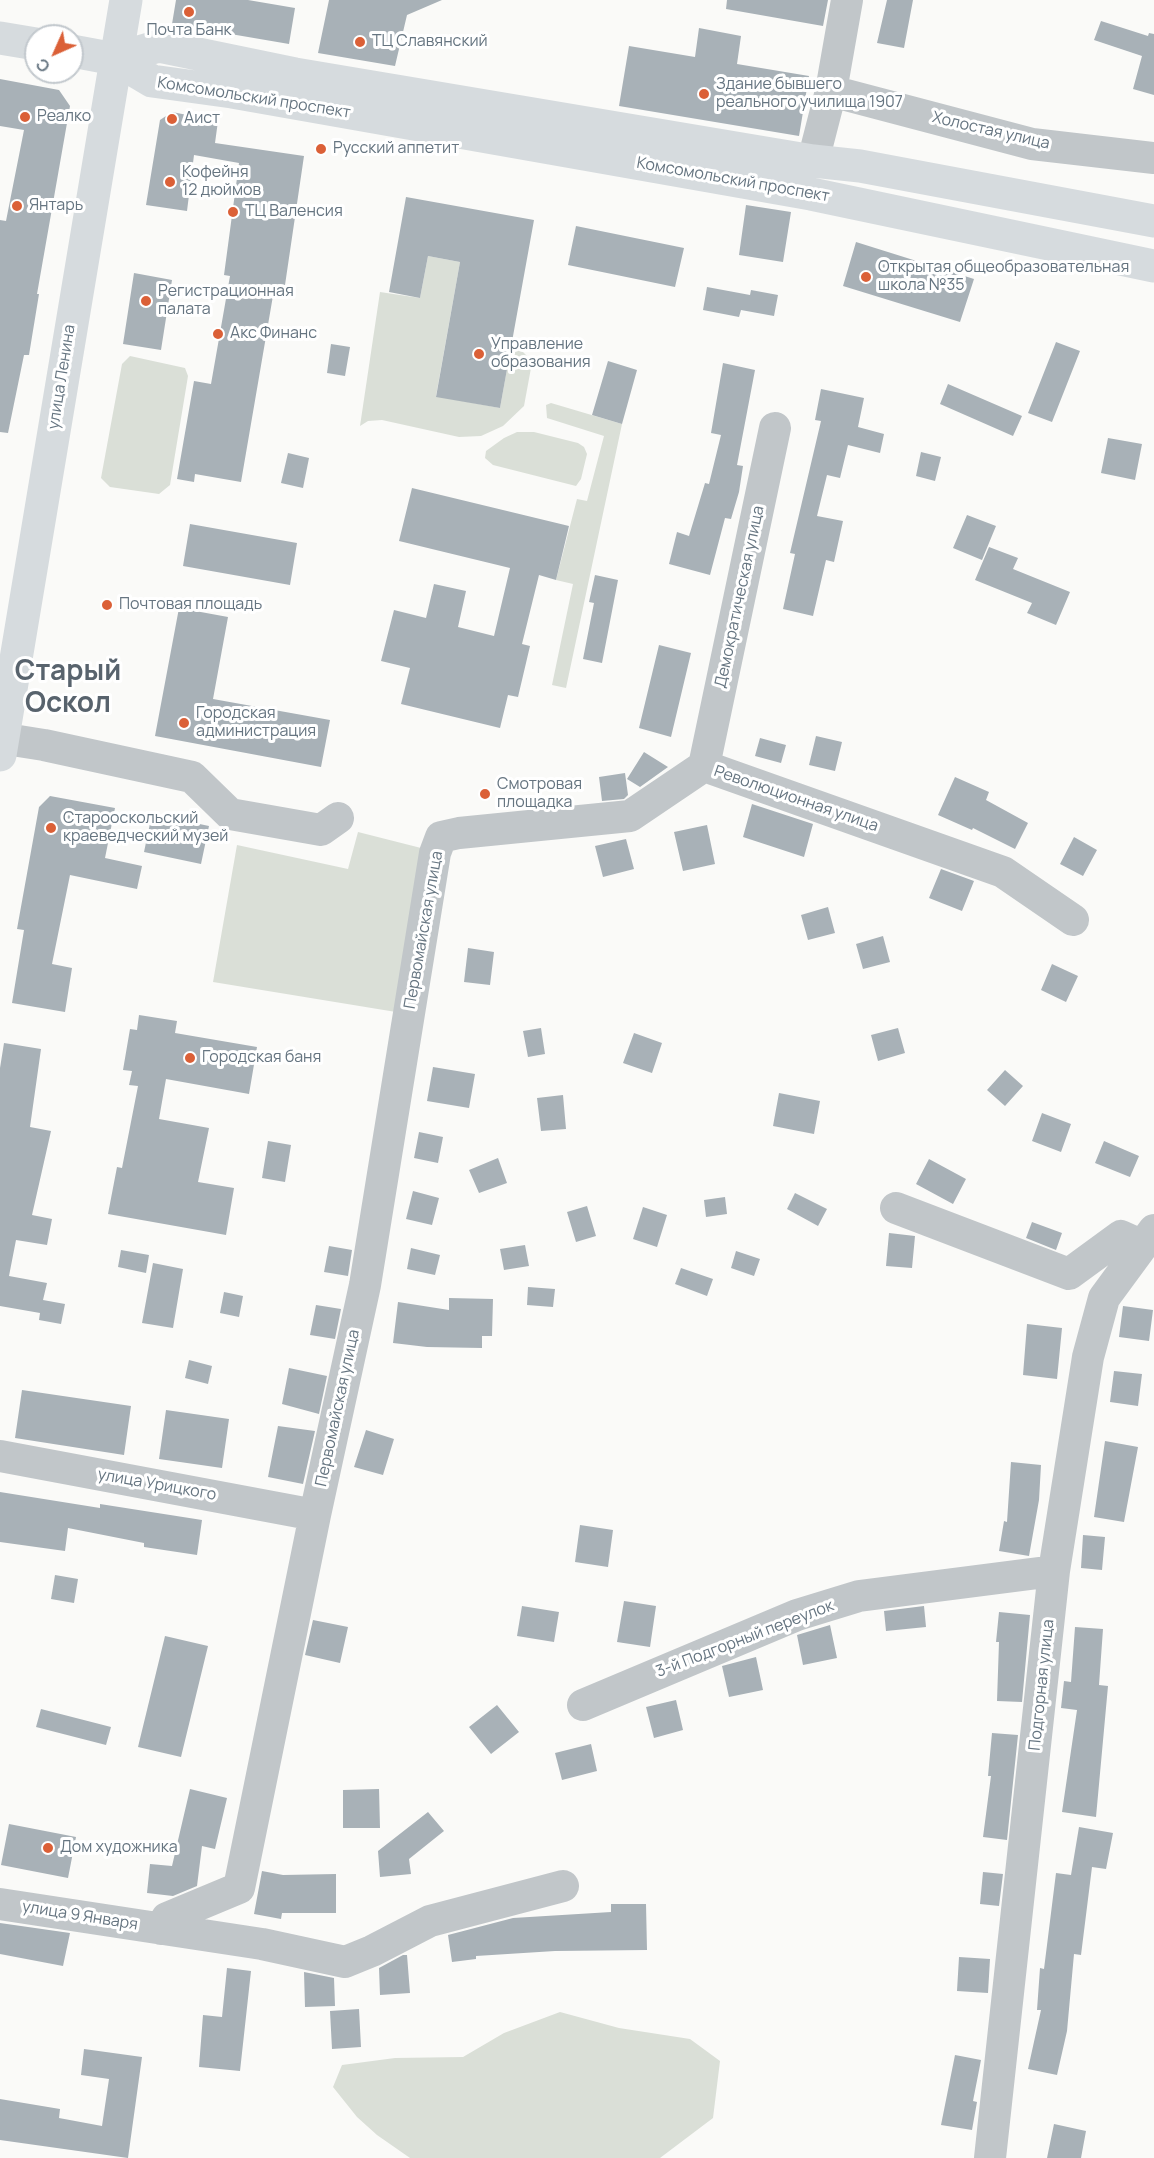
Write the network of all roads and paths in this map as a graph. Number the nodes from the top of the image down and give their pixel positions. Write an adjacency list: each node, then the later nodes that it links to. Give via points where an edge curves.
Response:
1 (126, 0): 6 (main road, улица Ленина)
2 (847, 0): 7 (street)
3 (0, 38): 4 (main road)
4 (24, 42)
5 (84, 53): 6 (main road)
6 (115, 58): 9 (main road, Комсомольский проспект, via 159,46 295,74); 11 (main road, Комсомольский проспект, via 152,81 811,194); 13 (main road, улица Ленина)
7 (831, 90): 8 (street, Холостая улица, via 1032,144); 9 (street)
8 (1154, 158)
9 (813, 161): 10 (main road, Комсомольский проспект, via 860,166)
10 (1154, 222)
11 (1154, 266)
12 (775, 428): 14 (street, Демократическая улица)
13 (1, 744): 15 (street, via 192,777 231,814 321,830)
14 (704, 766): 16 (street, Революционная улица, via 630,816); 17 (street, Революционная улица, via 1003,872)
15 (338, 818)
16 (441, 837): 21 (street, Первомайская улица, via 435,853 365,1285)
17 (1073, 920)
18 (896, 1208): 19 (street, via 1069,1274 1121,1236)
19 (1148, 1238): 22 (street, Подгорная улица, via 1104,1298 1088,1357)
20 (0, 1456): 21 (street, улица Урицкого)
21 (315, 1515): 26 (street, Первомайская улица, via 239,1888 167,1918)
22 (1054, 1571): 23 (street, 3-й Подгорный переулок, via 859,1596 797,1615); 27 (street, Подгорная улица)
23 (583, 1705)
24 (563, 1886): 26 (street, via 430,1921 345,1962 262,1944)
25 (0, 1904): 26 (street, улица 9 Января)
26 (161, 1929)
27 (990, 2158)

